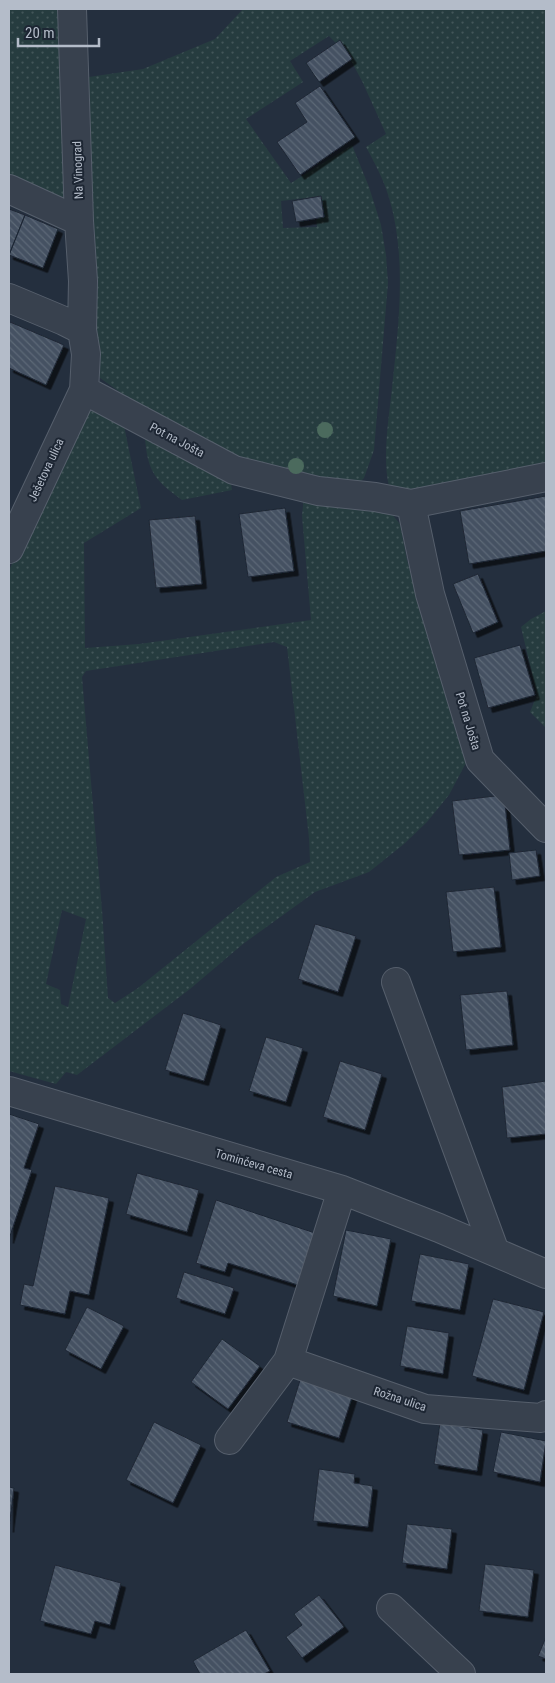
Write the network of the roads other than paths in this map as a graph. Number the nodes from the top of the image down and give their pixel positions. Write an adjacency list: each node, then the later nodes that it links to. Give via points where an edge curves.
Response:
1 (72, 9): 3 (street, Na Vinograd)
2 (9, 189): 3 (street)
3 (80, 221): 5 (street, Na Vinograd)
4 (9, 298): 5 (street)
5 (82, 330): 6 (street, via 86,354)
6 (84, 390): 8 (street, Pot na Jošta, via 234,470 318,491); 9 (street, Ješetova ulica)
7 (546, 477): 8 (street, Pot na Jošta)
8 (412, 504): 10 (street, Pot na Jošta, via 430,594 480,760)
9 (9, 549)
10 (546, 828)
11 (396, 982): 14 (street)
12 (9, 1091): 13 (street, Tominčeva cesta)
13 (342, 1190): 14 (street, Tominčeva cesta); 16 (street)
14 (495, 1252): 15 (street, Tominčeva cesta)
15 (546, 1274)
16 (288, 1360): 17 (street, Rožna ulica, via 425,1409 541,1418); 18 (street)
17 (546, 1415)
18 (230, 1440)
19 (391, 1608): 20 (street)
20 (461, 1674)

